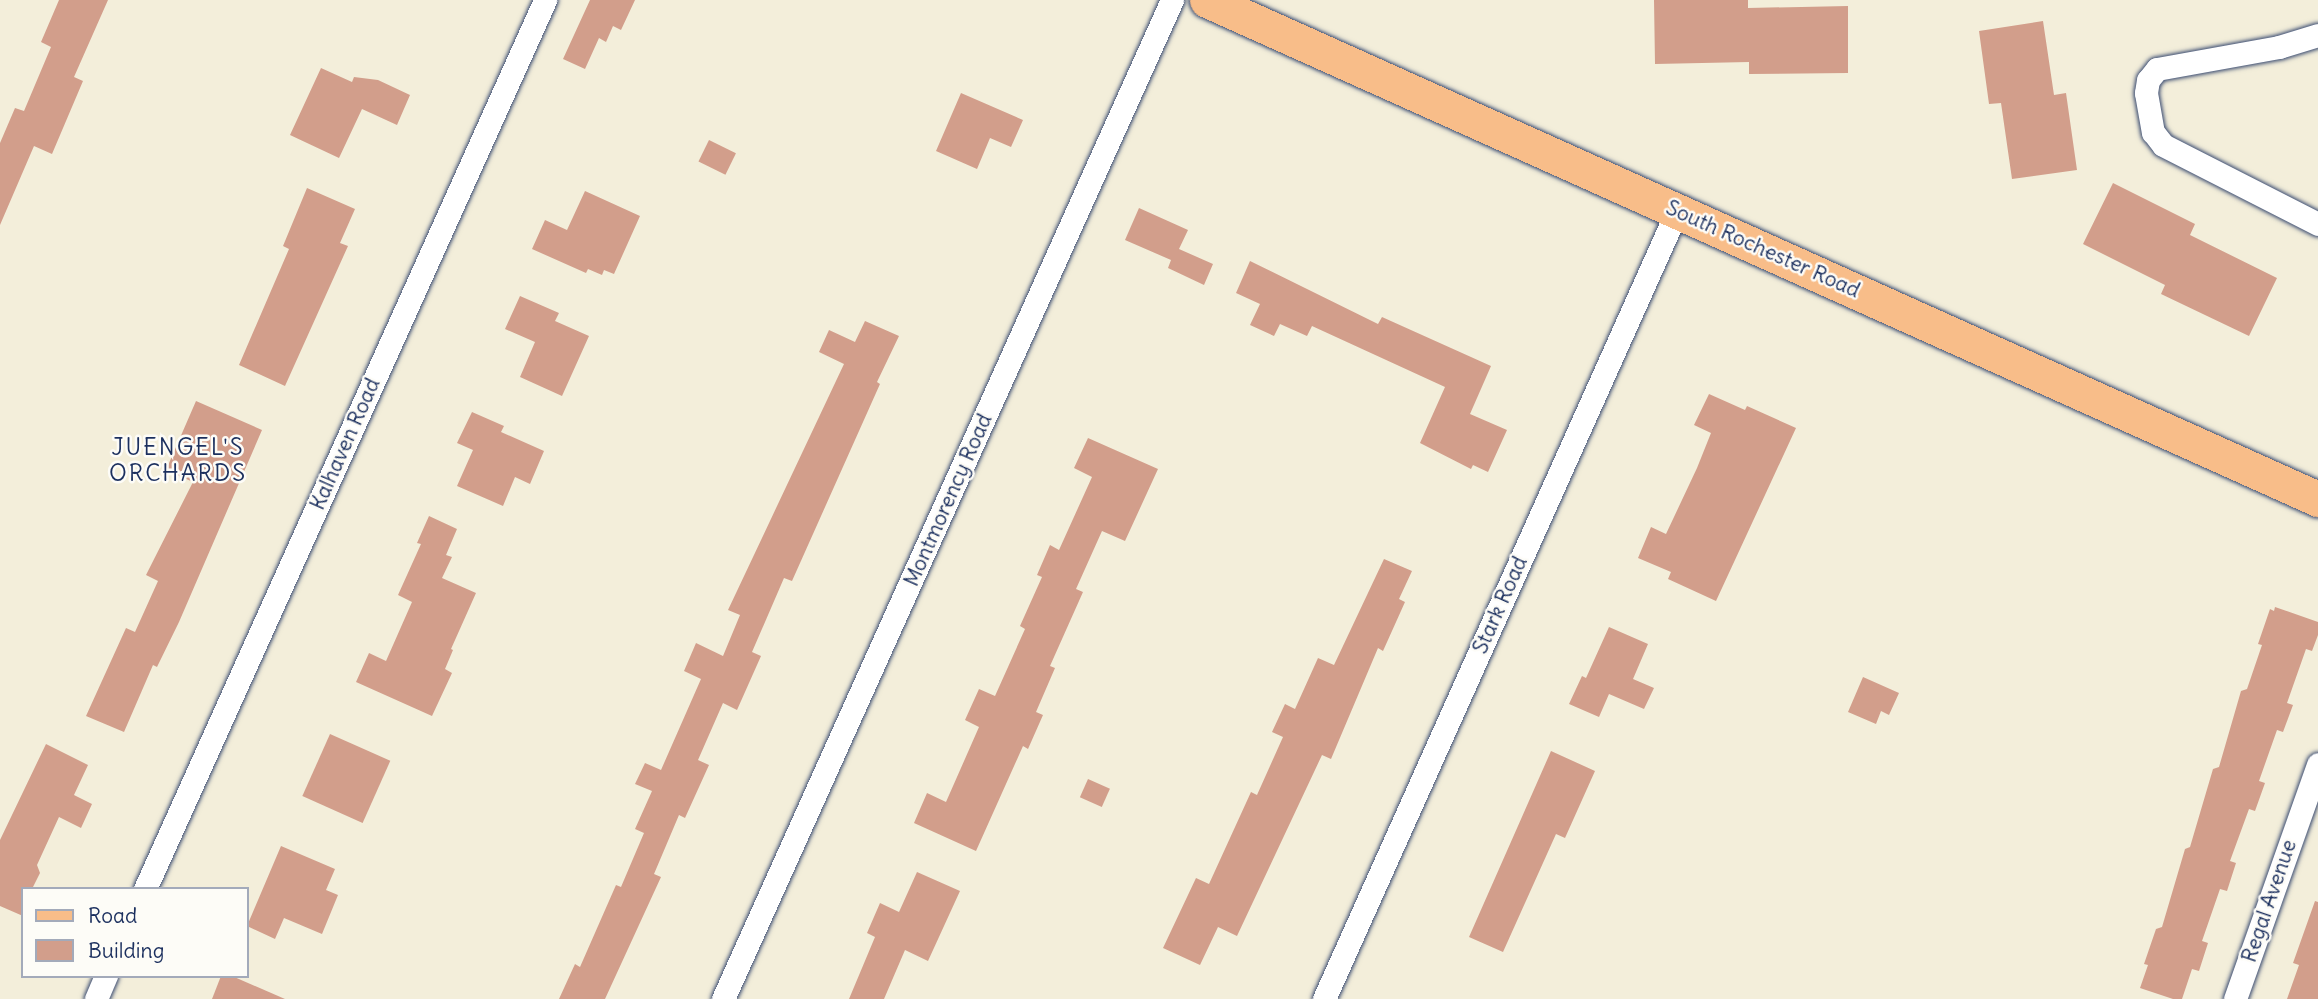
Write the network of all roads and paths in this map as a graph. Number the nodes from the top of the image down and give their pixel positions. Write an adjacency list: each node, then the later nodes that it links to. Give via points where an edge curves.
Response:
1 (545, 0): 9 (street, Kalhaven Road)
2 (1172, 0): 12 (street, Montmorency Road)
3 (1207, 0): 5 (main road, South Rochester Road)
4 (2318, 35): 6 (street, via 2279,47 2157,69 2148,79 2146,93 2152,132 2163,145)
5 (1677, 211): 7 (main road, South Rochester Road); 13 (street, Stark Road)
6 (2318, 224)
7 (2318, 499)
8 (2318, 764): 14 (street, Regal Avenue)
9 (146, 887)
10 (105, 978): 11 (street)
11 (96, 999)
12 (723, 999)
13 (1324, 999)
14 (2235, 999)

